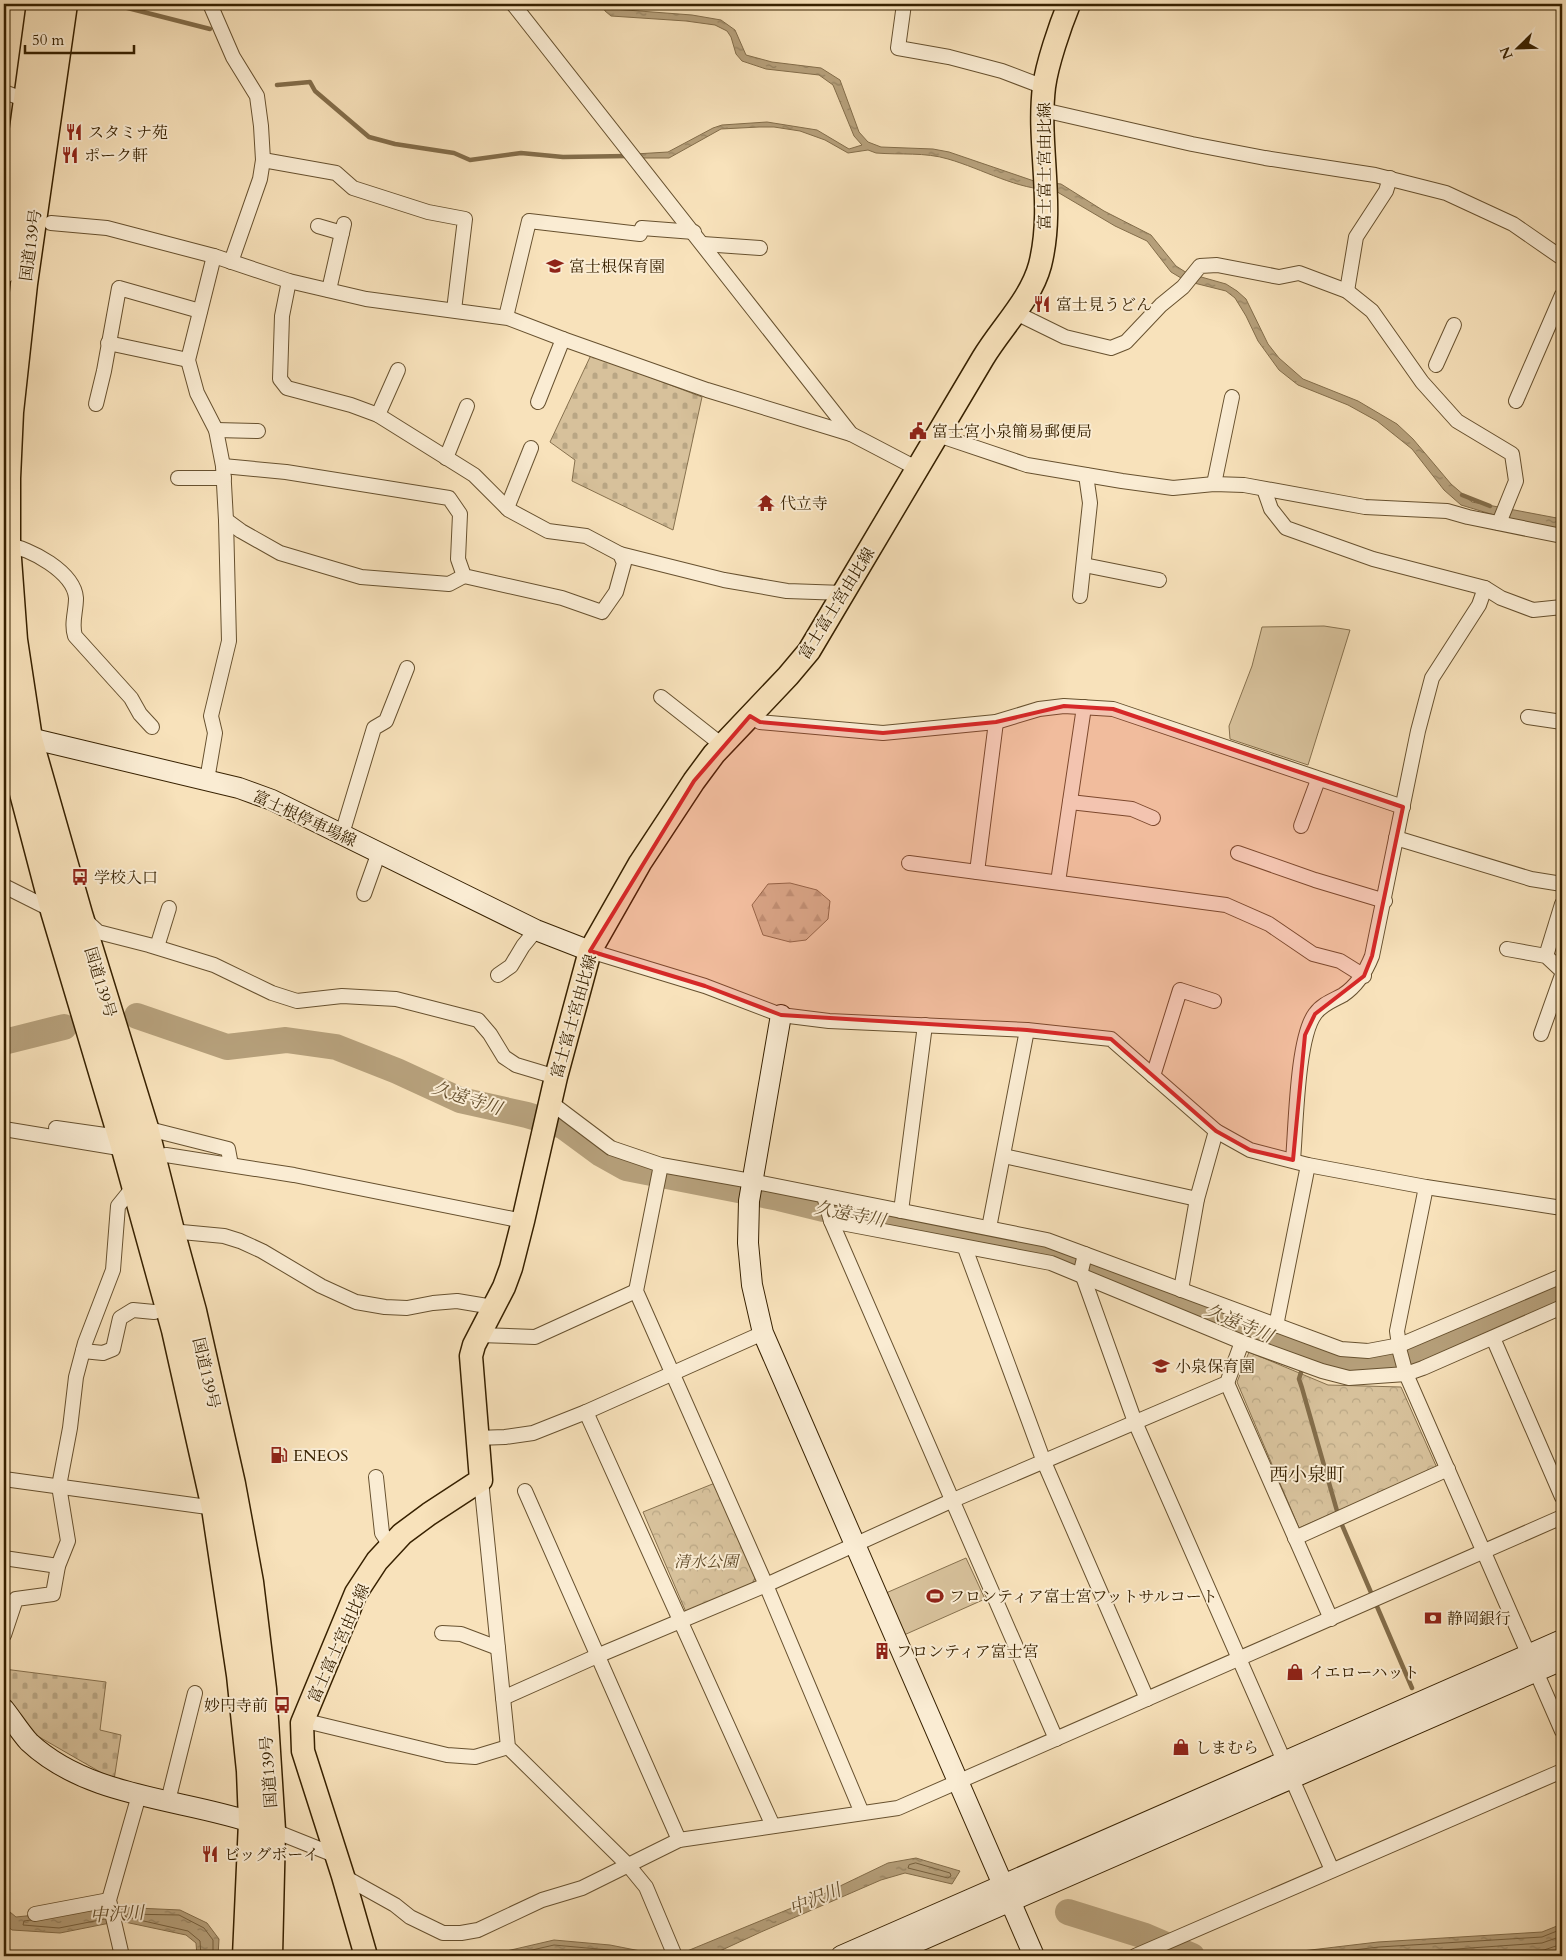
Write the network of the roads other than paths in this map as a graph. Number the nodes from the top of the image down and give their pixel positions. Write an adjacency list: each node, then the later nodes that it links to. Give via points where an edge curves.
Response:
1 (40, 4): 8 (highway, 国道139号)
2 (64, 4): 57 (highway, 国道139号, via 24,284 10,412)
3 (210, 4): 10 (street, via 233,56 257,96)
4 (513, 4): 14 (street)
5 (904, 4): 7 (street, via 898,48 949,57)
6 (1069, 4): 7 (main road, 富士富士宮由比線)
7 (1044, 87): 9 (main road, 富士富士宮由比線)
8 (15, 96): 20 (highway, 国道139号)
9 (1043, 110): 11 (street, via 1192,144); 27 (main road, 富士富士宮由比線, via 1045,236 1034,282)
10 (263, 160): 19 (street, via 260,179); 25 (street, via 336,173 353,188 428,212 465,219)
11 (1390, 178): 18 (street, via 1446,193 1513,224); 23 (street, via 1386,191 1356,237)
12 (50, 223): 17 (street, via 107,228)
13 (318, 226): 22 (street, via 343,228)
14 (694, 232): 15 (street); 28 (street, via 642,228 640,234 530,221)
15 (703, 244): 16 (street); 43 (street)
16 (760, 248)
17 (214, 256): 19 (street); 26 (street)
18 (1562, 258)
19 (231, 262): 21 (street)
20 (4, 270)
21 (289, 282): 22 (street); 40 (street, via 282,316 280,379 287,388)
22 (328, 290): 25 (street, via 366,299)
23 (1347, 290): 27 (street, via 1299,273 1279,276 1217,265 1200,266 1126,342 1111,348 1065,337); 55 (street, via 1372,311 1422,382 1457,421 1512,454 1516,481)
24 (1562, 295): 36 (street)
25 (454, 310): 28 (street)
26 (200, 311): 31 (street, via 119,288); 32 (street)
27 (1014, 312): 44 (main road, 富士富士宮由比線)
28 (506, 318): 30 (street)
29 (1454, 325): 33 (street)
30 (563, 339): 37 (street); 43 (street, via 707,390)
31 (108, 343): 32 (street); 38 (street)
32 (188, 360): 41 (street, via 197,393)
33 (1436, 365)
34 (398, 370): 40 (street)
35 (1232, 397): 51 (street)
36 (1516, 401)
37 (538, 402)
38 (96, 404)
39 (467, 406): 46 (street)
40 (378, 415): 46 (street)
41 (216, 430): 42 (street); 48 (street)
42 (258, 431)
43 (851, 434): 47 (street)
44 (938, 434): 47 (main road, 富士富士宮由比線); 49 (street, via 1027,465)
45 (531, 448): 53 (street)
46 (446, 458): 53 (street, via 474,475)
47 (918, 469): 63 (main road, 富士富士宮由比線)
48 (223, 472): 50 (street); 54 (street); 60 (street, via 286,472 450,498 460,514 458,559)
49 (1086, 475): 51 (street, via 1173,488); 59 (street, via 1090,503)
50 (178, 478)
51 (1214, 484): 52 (street)
52 (1264, 489): 55 (street, via 1365,506 1447,511); 62 (street, via 1271,509 1286,528 1373,559)
53 (507, 508): 58 (street, via 548,531 586,536)
54 (226, 520): 60 (street, via 280,553 361,577 449,584); 76 (street, via 228,641 210,716 215,734)
55 (1499, 523): 56 (street)
56 (1562, 536)
57 (7, 545): 73 (street, via 17,546 37,556 66,576 74,587 76,599 72,628 75,636 131,698); 74 (highway, 国道139号, via 14,640)
58 (620, 554): 60 (street, via 624,563 616,592 602,612 562,598); 63 (street, via 724,580 787,591)
59 (1084, 565): 61 (street); 64 (street)
60 (464, 576)
61 (1158, 580)
62 (1485, 588): 65 (street, via 1500,598 1533,610); 79 (street, via 1478,605 1432,678)
63 (844, 593): 69 (main road, 富士富士宮由比線, via 809,651)
64 (1080, 596)
65 (1562, 607)
66 (407, 668): 82 (street, via 386,722 374,728)
67 (660, 697): 75 (street)
68 (1084, 708): 71 (street, via 1039,709); 77 (street, via 1112,709); 78 (street)
69 (750, 716): 71 (street, via 760,722 883,733); 75 (main road, 富士富士宮由比線)
70 (1528, 717): 72 (street)
71 (996, 722): 87 (street)
72 (1562, 722)
73 (152, 727)
74 (11, 728): 76 (street, 富士根停車場線); 95 (highway, 国道139号); 96 (highway, 国道139号)
75 (722, 745): 100 (main road, 富士富士宮由比線, via 640,863)
76 (207, 780): 82 (street, 富士根停車場線, via 272,800)
77 (1318, 780): 79 (street); 81 (street)
78 (1070, 802): 80 (street, via 1132,809); 88 (street)
79 (1403, 807): 83 (street)
80 (1153, 818)
81 (1302, 826)
82 (342, 834): 84 (street, 富士根停車場線)
83 (1396, 838): 89 (street, via 1531,879); 92 (street)
84 (379, 852): 91 (street); 97 (street, 富士根停車場線)
85 (1238, 852): 92 (street)
86 (909, 863): 87 (street)
87 (977, 872): 88 (street)
88 (1058, 882): 105 (street, via 1226,905 1269,924 1313,954 1340,961)
89 (1562, 884)
90 (4, 886): 95 (street)
91 (364, 894)
92 (1385, 901): 105 (street)
93 (1562, 904): 101 (street)
94 (169, 908): 98 (street)
95 (54, 911): 118 (highway, 国道139号)
96 (80, 914): 98 (street, via 98,932); 114 (highway, 国道139号)
97 (536, 930): 100 (street, 富士根停車場線); 103 (street, via 511,966)
98 (157, 947): 112 (street, via 214,965 296,1001 342,996 396,999 478,1020 504,1056 516,1065)
99 (1507, 950): 101 (street)
100 (590, 951): 107 (street, via 705,986); 112 (main road, 富士富士宮由比線)
101 (1546, 956): 102 (street)
102 (1562, 971)
103 (498, 975)
104 (1562, 975): 110 (street)
105 (1364, 976): 121 (street, via 1345,994 1328,1002 1315,1014 1305,1035)
106 (1214, 1001): 111 (street, via 1180,990)
107 (781, 1015): 108 (street, via 829,1021); 127 (street)
108 (925, 1025): 109 (street); 131 (street)
109 (1027, 1030): 111 (street, via 1111,1039); 120 (street)
110 (1541, 1034)
111 (1153, 1076): 117 (street)
112 (556, 1077): 113 (main road, 富士富士宮由比線)
113 (547, 1116): 124 (street, via 611,1148); 133 (main road, 富士富士宮由比線)
114 (145, 1128): 123 (street, via 228,1150); 135 (highway, 国道139号)
115 (4, 1129): 116 (street)
116 (19, 1131): 118 (street); 118 (street, via 29,1124)
117 (1216, 1131): 121 (street, via 1250,1150); 128 (street)
118 (115, 1142): 125 (highway, 国道139号)
119 (166, 1155): 123 (street)
120 (1004, 1156): 128 (street); 134 (street)
121 (1293, 1160): 122 (street)
122 (1308, 1164): 126 (street); 144 (street)
123 (230, 1165): 133 (street)
124 (660, 1167): 127 (street); 140 (street)
125 (135, 1185): 150 (street, via 118,1206 112,1270); 166 (highway, 国道139号, via 175,1330)
126 (1426, 1187): 130 (street); 149 (street, via 1397,1332)
127 (750, 1189): 129 (street); 145 (street, via 748,1243 752,1284)
128 (1197, 1199): 139 (street)
129 (825, 1200): 131 (street); 132 (street)
130 (1562, 1208)
131 (901, 1211): 134 (street)
132 (831, 1220): 136 (street); 165 (street)
133 (523, 1221): 141 (main road, 富士富士宮由比線, via 504,1286)
134 (989, 1228): 137 (street, via 1047,1240)
135 (171, 1231): 141 (street, via 224,1236 240,1241 356,1302 407,1308 456,1301); 199 (highway, 国道139号, via 193,1311 232,1484 250,1582 263,1689)
136 (965, 1248): 137 (street, via 1051,1263); 157 (street)
137 (1083, 1265): 139 (street); 148 (street); 155 (street)
138 (1562, 1276): 149 (street)
139 (1181, 1290): 144 (street)
140 (636, 1291): 146 (street, via 535,1337); 152 (street)
141 (493, 1307): 146 (main road, 富士富士宮由比線)
142 (1562, 1307): 147 (street)
143 (154, 1312): 150 (street, via 133,1310 120,1318 113,1349 103,1353)
144 (1276, 1326): 149 (street, via 1342,1349)
145 (763, 1333): 152 (street); 170 (street)
146 (479, 1335): 156 (main road, 富士富士宮由比線, via 471,1356)
147 (1493, 1338): 151 (street); 164 (street)
148 (1242, 1342): 151 (street, via 1349,1378); 153 (street)
149 (1400, 1349): 151 (street)
150 (83, 1351): 162 (street)
151 (1406, 1370): 158 (street)
152 (674, 1374): 154 (street); 174 (street)
153 (1227, 1383): 155 (street); 168 (street)
154 (586, 1412): 156 (street, via 533,1433); 176 (street)
155 (1135, 1422): 157 (street); 182 (street)
156 (477, 1438): 161 (main road, 富士富士宮由比線)
157 (1044, 1462): 165 (street); 187 (street)
158 (1448, 1469): 168 (street); 171 (street)
159 (376, 1477): 169 (street, via 382,1533)
160 (4, 1479): 162 (street)
161 (480, 1480): 169 (main road, 富士富士宮由比線); 180 (street)
162 (59, 1486): 166 (street); 173 (street, via 68,1541)
163 (525, 1490): 181 (street)
164 (1562, 1497)
165 (951, 1501): 170 (street); 191 (street)
166 (215, 1508): 199 (highway, 国道139号, via 243,1695 250,1771)
167 (1562, 1517): 171 (street)
168 (1295, 1538): 175 (street)
169 (390, 1545): 189 (main road, 富士富士宮由比線, via 356,1593)
170 (856, 1545): 174 (street); 195 (street)
171 (1484, 1552): 175 (street); 184 (street)
172 (4, 1558): 173 (street)
173 (58, 1566): 178 (street, via 53,1594 16,1599)
174 (766, 1585): 176 (street); 198 (street)
175 (1331, 1619): 182 (street)
176 (682, 1622): 181 (street); 200 (street)
177 (442, 1633): 180 (street, via 461,1634)
178 (4, 1635)
179 (1562, 1640): 184 (street)
180 (498, 1648): 186 (street)
181 (598, 1656): 186 (street); 201 (street)
182 (1239, 1660): 187 (street); 193 (street)
183 (1562, 1660): 184 (street)
184 (1533, 1663): 190 (street); 193 (street)
185 (194, 1693): 197 (street)
186 (503, 1698): 192 (street)
187 (1147, 1699): 191 (street)
188 (4, 1709): 196 (street, via 28,1740 45,1755 91,1779)
189 (302, 1723): 192 (street, via 310,1722 446,1755 475,1757); 203 (main road, 富士富士宮由比線, via 303,1751)
190 (1562, 1731)
191 (1056, 1739): 195 (street)
192 (508, 1747): 202 (street)
193 (1287, 1770): 204 (street); 205 (street)
194 (1562, 1771): 204 (street)
195 (958, 1782): 198 (street, via 898,1808); 205 (street)
196 (138, 1795): 197 (street); 206 (street)
197 (168, 1801): 199 (street)
198 (862, 1813): 200 (street)
199 (262, 1826): 203 (street); 210 (highway, 国道139号); 211 (highway, 国道139号)
200 (773, 1826): 201 (street)
201 (679, 1840): 202 (street)
202 (628, 1865): 203 (street, via 582,1888 542,1900 478,1930 461,1933 443,1933 410,1917); 208 (street, via 646,1887)
203 (340, 1866): 212 (main road, 富士富士宮由比線)
204 (1332, 1870): 216 (street)
205 (1007, 1893): 213 (street); 214 (street); 215 (street)
206 (108, 1900): 207 (street); 209 (street)
207 (35, 1914)
208 (673, 1952)
209 (122, 1956)
210 (246, 1956)
211 (269, 1956)
212 (366, 1956)
213 (841, 1956)
214 (885, 1956)
215 (1034, 1956)
216 (1135, 1956)

